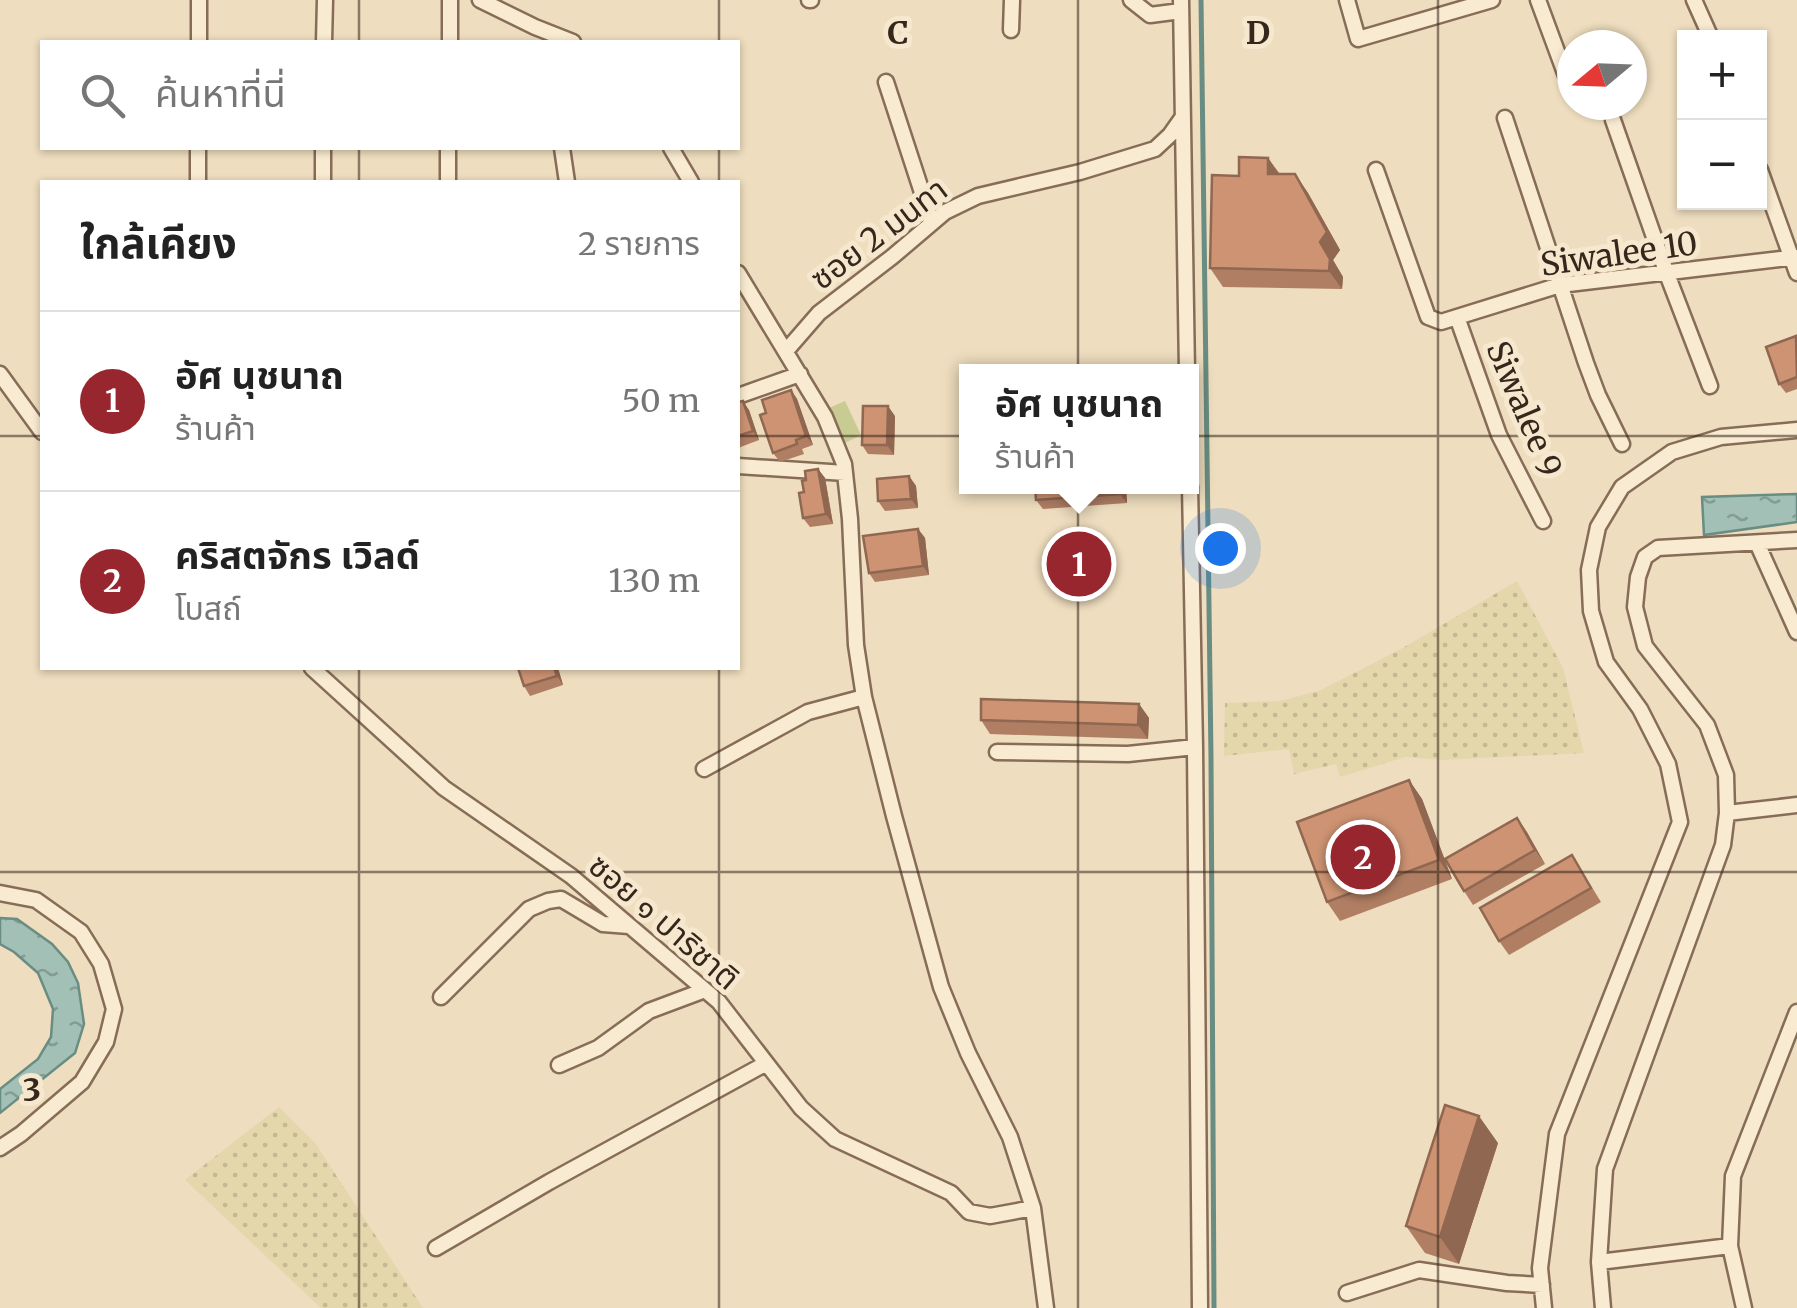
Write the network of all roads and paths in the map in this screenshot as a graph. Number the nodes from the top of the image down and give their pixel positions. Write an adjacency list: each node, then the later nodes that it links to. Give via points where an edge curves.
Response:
1 (199, 0): 15 (street)
2 (325, 0): 16 (street)
3 (450, 0): 17 (street)
4 (480, 0): 14 (street)
5 (1012, 0): 12 (street)
6 (1131, 0): 11 (street, via 1150,15)
7 (1347, 0): 8 (street, via 1358,39)
8 (1492, 0)
9 (1538, 0): 19 (street)
10 (1694, 0): 13 (street)
11 (1181, 6): 21 (street)
12 (1011, 30)
13 (1707, 30)
14 (537, 35): 18 (street)
15 (199, 40)
16 (324, 40)
17 (450, 40)
18 (563, 40)
19 (1557, 51)
20 (886, 82): 36 (street)
21 (1182, 118): 36 (street, ซอย 2 มนทา, via 1155,148 978,196); 43 (street)
22 (1505, 118): 40 (street)
23 (1613, 120): 38 (street)
24 (198, 150): 30 (street)
25 (323, 150): 31 (street)
26 (448, 150): 32 (street)
27 (562, 150): 33 (street)
28 (672, 150): 34 (street)
29 (1376, 170): 41 (street, via 1428,316 1441,322)
30 (198, 180)
31 (323, 180)
32 (448, 180)
33 (566, 180)
34 (689, 180)
35 (1767, 189): 37 (street)
36 (932, 224): 42 (street, ซอย 2 มนทา, via 818,313)
37 (1795, 263): 38 (street, Siwalee 10)
38 (1667, 274): 40 (street, Siwalee 10); 46 (street)
39 (740, 277): 42 (street)
40 (1560, 285): 41 (street, Siwalee 10); 50 (street)
41 (1456, 316): 54 (street, Siwalee 9, via 1499,435)
42 (786, 351): 45 (street)
43 (1187, 364)
44 (0, 374): 48 (street)
45 (800, 374): 47 (street); 52 (street)
46 (1710, 386)
47 (740, 395)
48 (40, 429)
49 (1797, 430): 77 (street, via 1721,437 1672,452 1622,487 1598,527 1590,610 1606,662 1668,764 1680,822 1557,1134)
50 (1622, 444)
51 (740, 466): 52 (street)
52 (846, 473): 59 (street)
53 (1190, 494): 60 (street)
54 (1543, 521)
55 (1797, 540): 56 (street)
56 (1757, 544): 57 (street); 64 (street, via 1658,548 1645,557 1638,577 1635,607 1645,646 1707,725 1726,775)
57 (1797, 632)
58 (314, 670): 66 (street, ซอย ๑ ปาริชาติ, via 444,788)
59 (864, 697): 62 (street, via 808,712); 73 (street, via 941,986 1010,1138)
60 (1195, 747): 61 (street, via 1128,754); 80 (street)
61 (997, 752)
62 (704, 770)
63 (1797, 805): 64 (street)
64 (1727, 814): 76 (street, via 1723,845 1605,1170)
65 (0, 893): 72 (street, via 36,900 81,932 102,964 114,1010 106,1042 82,1082)
66 (630, 926): 67 (street, ซอย ๑ ปาริชาติ); 68 (street, via 603,924 561,900 548,901 529,910)
67 (705, 990): 70 (street, ซอย ๑ ปาริชาติ); 71 (street, via 648,1011 598,1048)
68 (440, 998)
69 (1797, 1012): 74 (street, via 1733,1176)
70 (765, 1064): 73 (street, ซอย ๑ ปาริชาติ, via 835,1138 951,1193 970,1212 990,1216); 75 (street)
71 (559, 1066)
72 (0, 1148)
73 (1033, 1208): 79 (street)
74 (1730, 1246): 76 (street); 83 (street)
75 (436, 1248)
76 (1599, 1262): 82 (street)
77 (1542, 1285): 78 (street, via 1419,1270); 81 (street)
78 (1348, 1293)
79 (1046, 1308)
80 (1200, 1308)
81 (1544, 1308)
82 (1603, 1308)
83 (1744, 1308)

